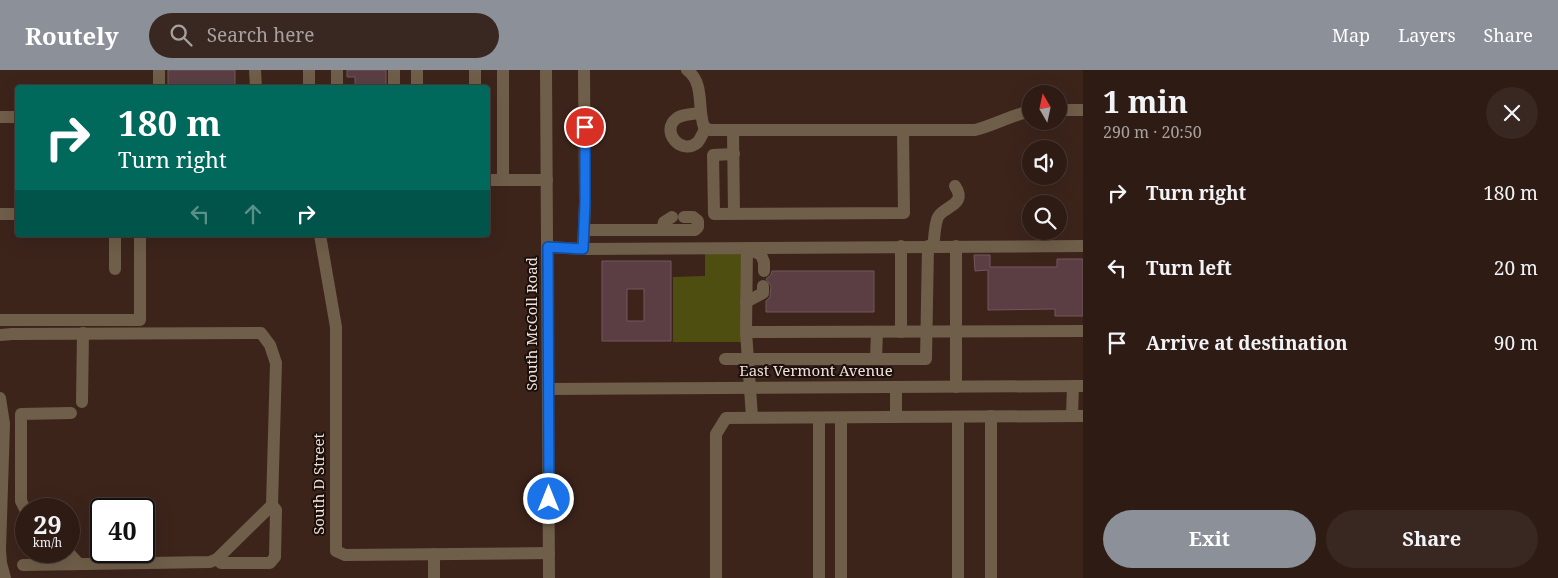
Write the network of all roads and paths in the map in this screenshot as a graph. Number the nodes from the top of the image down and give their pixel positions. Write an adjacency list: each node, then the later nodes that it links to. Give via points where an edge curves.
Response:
1 (159, 70): 12 (street)
2 (255, 70): 13 (street)
3 (309, 70): 14 (street)
4 (337, 70): 15 (street)
5 (394, 70): 16 (street)
6 (417, 70): 17 (street)
7 (475, 70): 18 (street)
8 (503, 70): 30 (street)
9 (546, 70): 31 (street, South McColl Road)
10 (584, 70): 36 (street)
11 (687, 70): 22 (street, via 696,81)
12 (159, 85)
13 (256, 85)
14 (309, 85)
15 (337, 85)
16 (394, 85)
17 (417, 85)
18 (475, 85)
19 (1068, 110): 20 (street)
20 (1083, 110)
21 (1022, 112): 26 (street, via 975,130)
22 (700, 113): 25 (street); 25 (street, via 678,117 670,129 671,135 681,146 689,146 697,142)
23 (0, 117): 24 (street)
24 (15, 117)
25 (706, 128): 27 (street)
26 (903, 130): 27 (street); 35 (street, via 904,213)
27 (733, 131): 28 (street)
28 (734, 154): 35 (street); 35 (street, via 713,154 714,214)
29 (490, 180): 30 (street)
30 (503, 180): 31 (street)
31 (547, 180): 45 (street, South McColl Road)
32 (955, 186): 42 (street, via 958,200 941,213)
33 (0, 214): 34 (street)
34 (15, 214)
35 (734, 214)
36 (584, 230): 37 (street); 47 (street)
37 (662, 230): 37 (street, via 696,230 698,221 693,217 678,217 664,222)
38 (115, 237): 48 (street)
39 (140, 237): 52 (street, via 140,320)
40 (320, 237): 83 (street, South D Street, via 336,327 336,551 345,555)
41 (901, 246): 42 (street); 46 (street); 57 (street)
42 (931, 246): 43 (street); 53 (street)
43 (956, 246): 44 (street); 58 (street)
44 (1083, 246)
45 (548, 247): 47 (street); 68 (street, South McColl Road)
46 (748, 248): 47 (street); 49 (street, via 761,254); 51 (street)
47 (583, 249)
48 (115, 268)
49 (764, 271)
50 (763, 286): 51 (street, via 763,293)
51 (746, 302): 55 (street)
52 (0, 320)
53 (927, 331): 57 (street); 58 (street); 63 (street, via 926,359)
54 (1083, 331): 58 (street)
55 (746, 332): 56 (street); 62 (street)
56 (876, 332): 57 (street); 63 (street)
57 (901, 332)
58 (957, 332): 66 (street)
59 (83, 334): 60 (street); 70 (street); 82 (street, via 261,333 270,345 276,363)
60 (0, 335)
61 (725, 359): 62 (street)
62 (748, 360): 63 (street); 67 (street)
63 (876, 360)
64 (1078, 386): 66 (street, East Vermont Avenue); 76 (street)
65 (896, 387): 66 (street, East Vermont Avenue); 67 (street, East Vermont Avenue); 78 (street)
66 (956, 387)
67 (750, 388): 68 (street, East Vermont Avenue); 77 (street)
68 (549, 390): 84 (street, South McColl Road)
69 (0, 398): 71 (street)
70 (82, 402)
71 (2, 413): 73 (street); 88 (street, via 0,550)
72 (71, 413): 73 (street)
73 (21, 414): 81 (street)
74 (958, 416): 75 (street); 78 (street); 94 (street)
75 (991, 416): 76 (street); 95 (street)
76 (1078, 416)
77 (752, 417): 79 (street); 91 (street, via 726,418 716,434)
78 (896, 417): 80 (street)
79 (819, 418): 80 (street); 92 (street)
80 (841, 418): 93 (street)
81 (21, 498)
82 (272, 505): 85 (street); 85 (street, via 276,510 275,557 270,563 221,563)
83 (434, 554): 84 (street, South D Street); 89 (street)
84 (549, 554): 90 (street, South McColl Road)
85 (217, 559): 86 (street, via 210,562)
86 (80, 564): 87 (street)
87 (23, 565)
88 (4, 578)
89 (434, 578)
90 (549, 578)
91 (716, 578)
92 (818, 578)
93 (841, 578)
94 (958, 578)
95 (991, 578)

